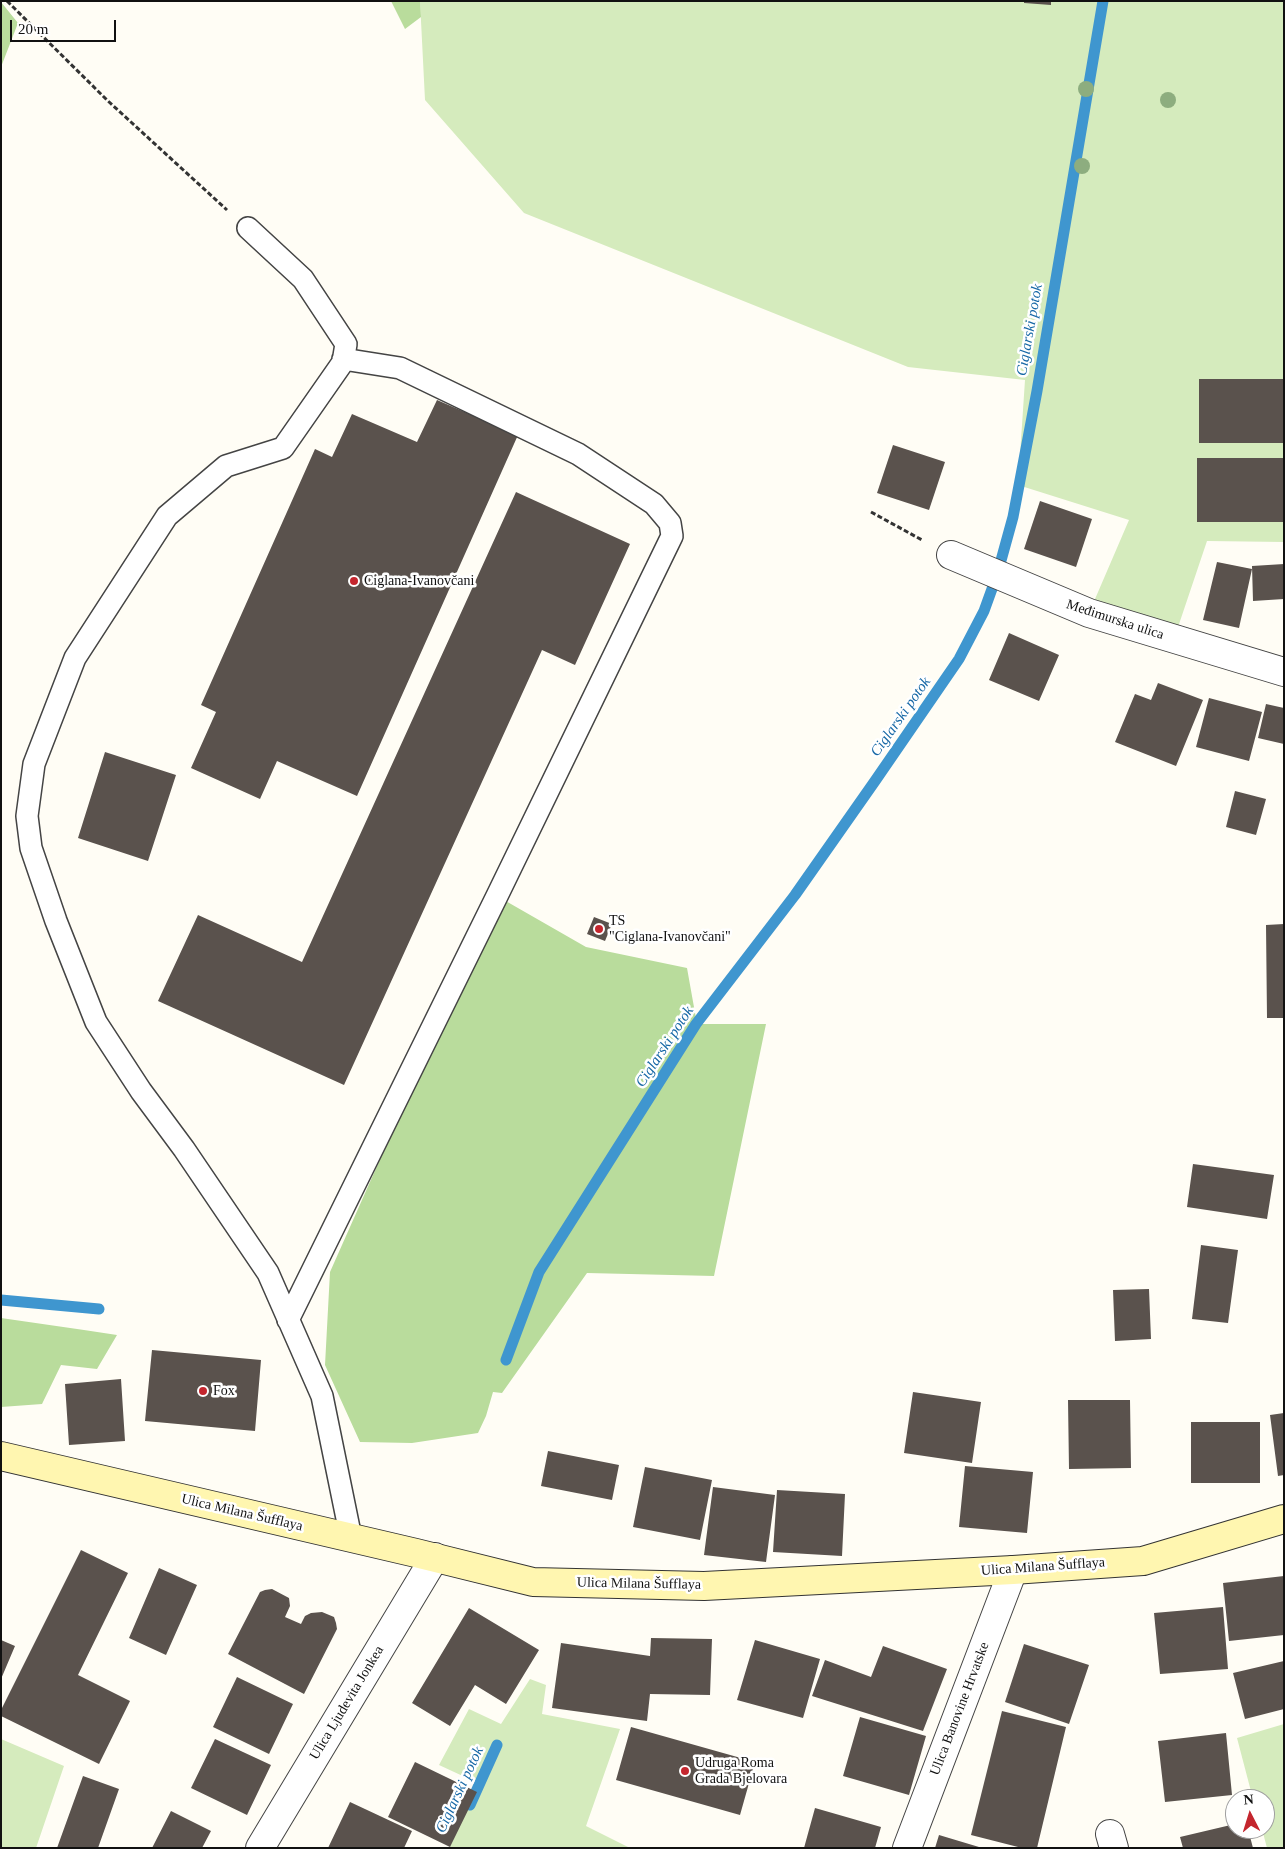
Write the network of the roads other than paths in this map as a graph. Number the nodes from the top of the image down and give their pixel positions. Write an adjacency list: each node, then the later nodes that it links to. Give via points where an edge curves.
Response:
1 (248, 228): 2 (lane, via 303,279 346,344)
2 (344, 359): 5 (lane, via 283,448 226,466 167,516 75,658 34,764 27,816 31,848 96,1022 140,1091 184,1149 268,1273); 5 (lane, via 400,368 578,454 654,504 670,523 672,536)
3 (952, 555): 4 (street, Međimurska ulica, via 1089,613)
4 (1284, 672)
5 (288, 1320): 8 (lane, via 322,1396)
6 (1, 1456): 8 (street, Ulica Milana Šufflaya)
7 (1284, 1519): 10 (street, Ulica Milana Šufflaya, via 1143,1561)
8 (351, 1538): 9 (street, Ulica Milana Šufflaya)
9 (435, 1557): 10 (street, Ulica Milana Šufflaya, via 533,1582 704,1586); 11 (street, Ulica Ljudevita Jonkea)
10 (1013, 1570): 12 (street, Ulica Banovine Hrvatske)
11 (260, 1848)
12 (908, 1848)

